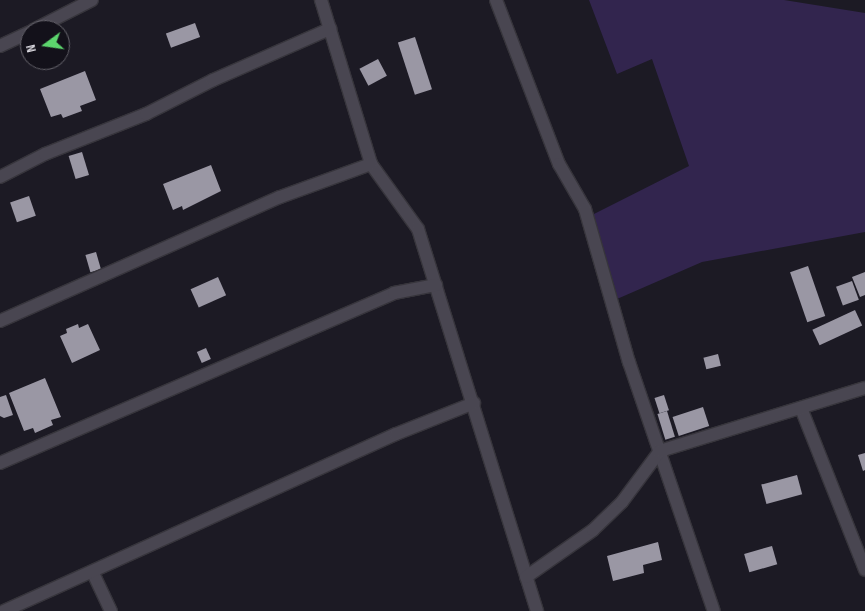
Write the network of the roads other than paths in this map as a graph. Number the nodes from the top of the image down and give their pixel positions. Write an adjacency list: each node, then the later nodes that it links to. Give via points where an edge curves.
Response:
1 (92, 0): 4 (street)
2 (321, 0): 5 (street)
3 (496, 0): 15 (street, via 559,164 584,209 629,362)
4 (53, 20)
5 (330, 29): 8 (street); 9 (street)
6 (20, 37): 7 (street)
7 (0, 46)
8 (371, 164): 10 (street, via 418,229); 11 (street, via 280,197)
9 (0, 177)
10 (436, 285): 13 (street); 16 (street, via 394,293)
11 (0, 321)
12 (865, 388): 14 (street)
13 (474, 403): 18 (street, via 396,434); 19 (street)
14 (801, 408): 15 (street); 17 (street)
15 (660, 450): 19 (street, via 622,502 598,525); 23 (street)
16 (0, 462)
17 (865, 570)
18 (93, 573): 20 (street); 21 (street)
19 (526, 577): 22 (street)
20 (4, 611)
21 (111, 611)
22 (537, 611)
23 (714, 611)

